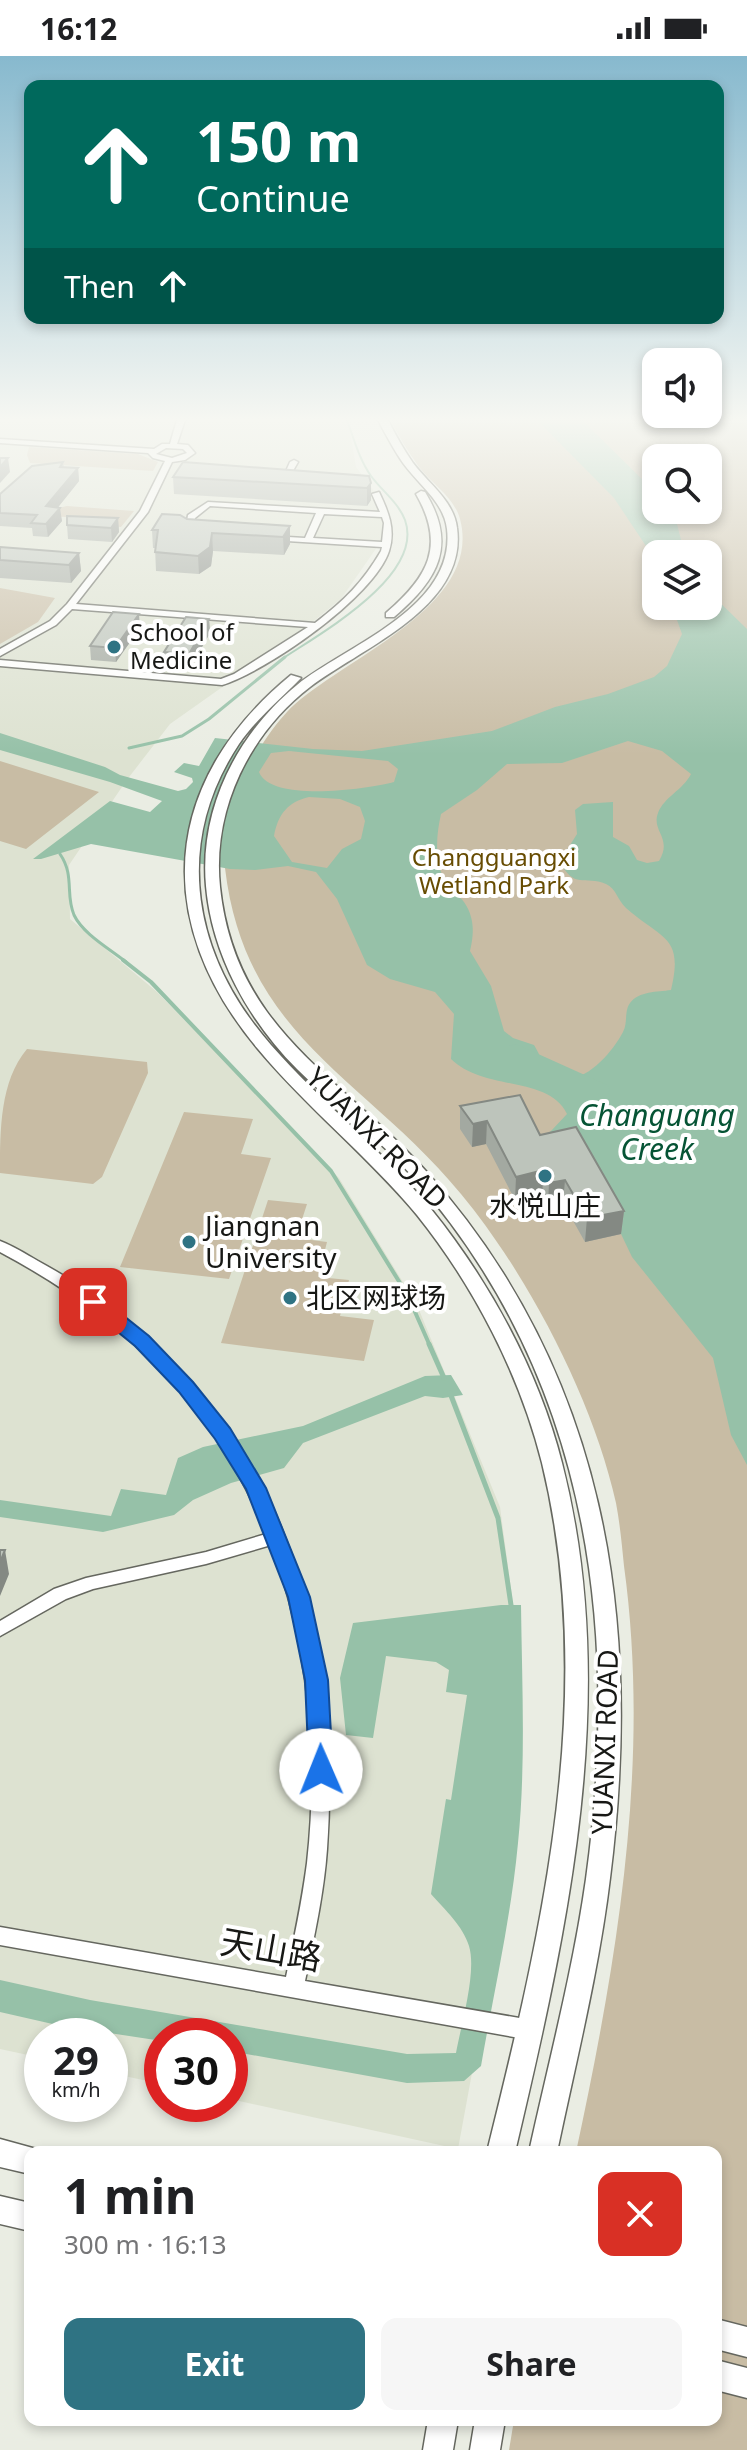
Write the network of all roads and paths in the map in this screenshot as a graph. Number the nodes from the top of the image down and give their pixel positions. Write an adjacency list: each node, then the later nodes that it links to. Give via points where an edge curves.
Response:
1 (128, 532): 11 (street)
2 (188, 532): 7 (street)
3 (312, 532): 9 (street)
4 (389, 532): 10 (street)
5 (437, 532): 20 (main road, YUANXI ROAD, via 433,564 400,607 276,692 237,737 209,782 188,857 204,946 217,982 272,1059 392,1174 460,1260 510,1350 552,1464 568,1538 577,1621 577,1701 557,1900)
6 (451, 532): 22 (main road, YUANXI ROAD, via 446,569 417,608 303,686 253,741 223,796 212,836 213,884 236,971 273,1032 317,1081 410,1164 463,1227 506,1288 571,1429 597,1529 609,1624 611,1712 598,1878)
7 (203, 533)
8 (263, 537): 9 (street)
9 (308, 540): 10 (street)
10 (386, 545): 12 (street, via 362,588)
11 (70, 606): 12 (street); 13 (street, via 53,623)
12 (313, 625): 14 (street, via 222,682)
13 (0, 653)
14 (0, 663)
15 (0, 1246): 16 (street, via 93,1302 142,1341 186,1387 256,1488)
16 (277, 1537): 17 (street, via 92,1583 60,1594); 19 (street, via 299,1597 316,1680 321,1743 318,1847)
17 (0, 1629)
18 (0, 1936): 19 (street, 天山路)
19 (294, 1986): 20 (street, 天山路)
20 (531, 2030): 21 (main road, YUANXI ROAD)
21 (502, 2146)
22 (544, 2146)
23 (0, 2153): 24 (main road)
24 (24, 2159)
25 (0, 2210): 26 (main road)
26 (24, 2216)
27 (722, 2336): 28 (main road)
28 (747, 2342)
29 (722, 2377): 30 (main road)
30 (747, 2383)
31 (442, 2426): 33 (main road)
32 (489, 2426): 34 (main road)
33 (438, 2450)
34 (485, 2450)

